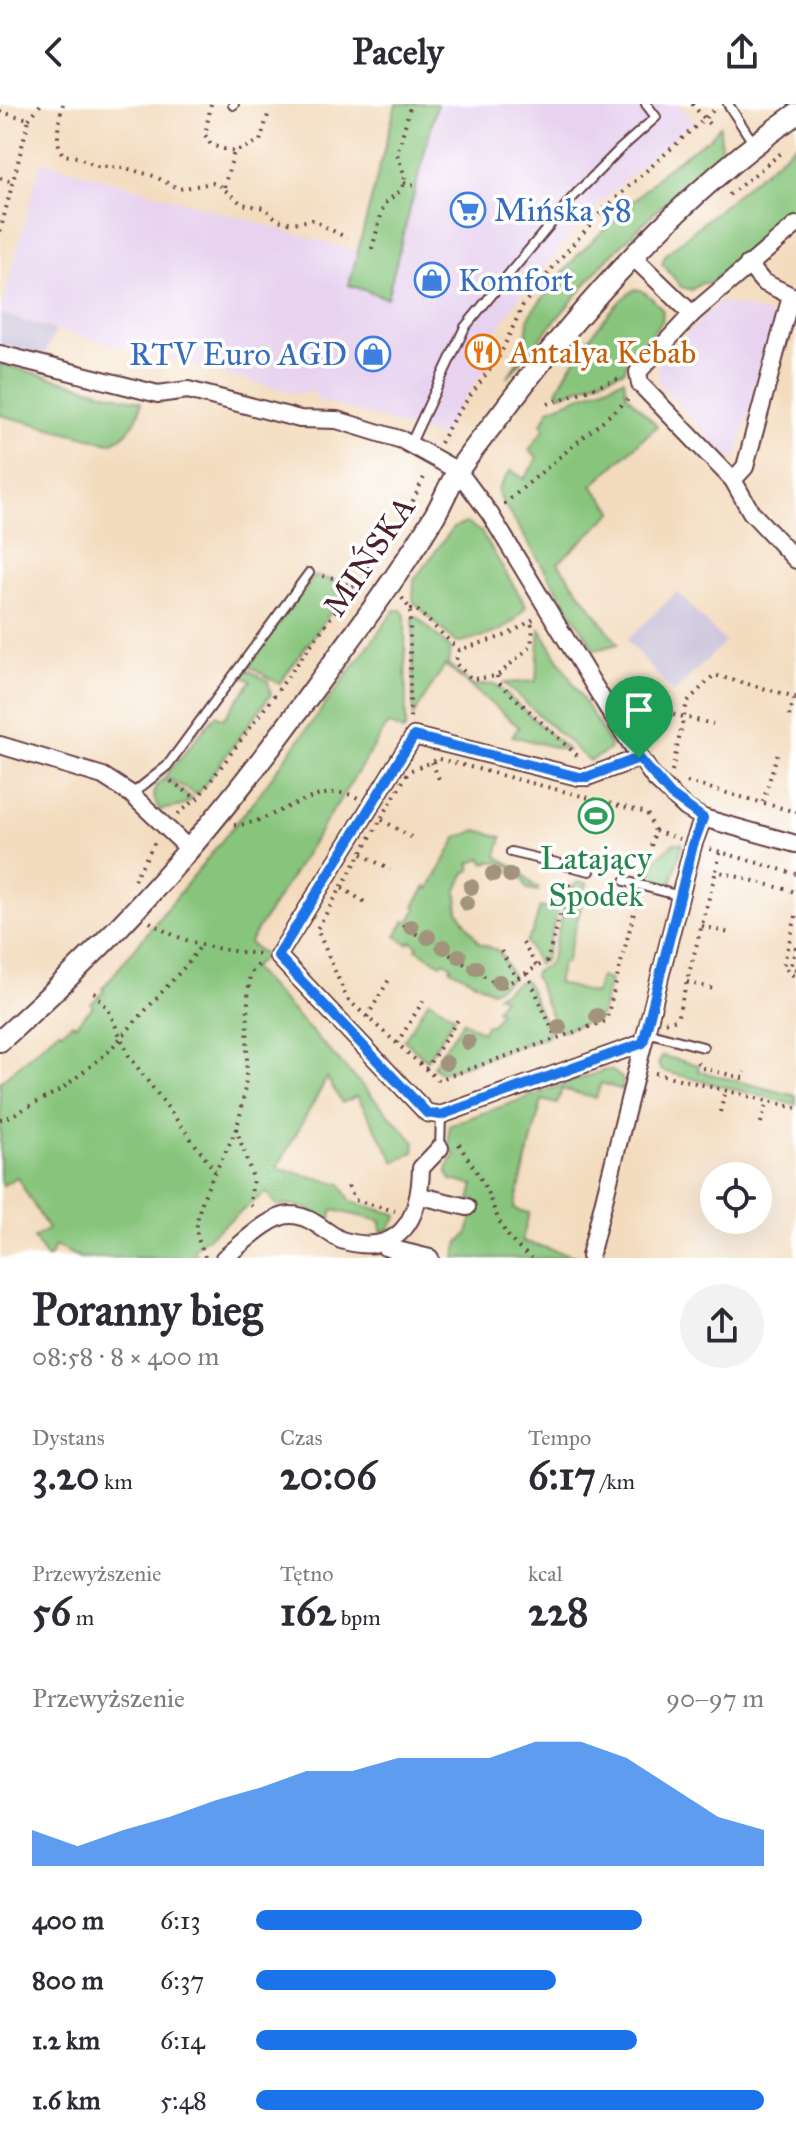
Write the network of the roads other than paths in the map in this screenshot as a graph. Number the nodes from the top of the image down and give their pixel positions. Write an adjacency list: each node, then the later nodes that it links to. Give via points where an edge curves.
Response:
1 (646, 104): 11 (lane, via 656,117 573,197 465,327)
2 (728, 104): 4 (lane)
3 (796, 114): 4 (street, MIŃSKA)
4 (754, 145): 6 (street, MIŃSKA)
5 (796, 225): 7 (street)
6 (633, 257): 9 (street); 12 (street, MIŃSKA, via 531,374)
7 (748, 264): 8 (street, via 763,282); 9 (street)
8 (794, 297): 13 (street, via 745,467)
9 (692, 314): 13 (street, via 641,380)
10 (0, 354): 11 (street, via 158,394 188,390 300,419 337,420)
11 (410, 445): 12 (street)
12 (458, 471): 17 (street, via 490,514); 21 (street, MIŃSKA, via 434,516 319,683)
13 (733, 480): 14 (street, via 751,512)
14 (796, 560)
15 (309, 573): 18 (lane, via 167,766)
16 (0, 745): 18 (street, via 103,776)
17 (639, 758): 19 (street, via 671,795); 29 (street, via 579,777 414,736 278,956 427,1113)
18 (131, 794): 21 (street)
19 (703, 818): 20 (street); 25 (street)
20 (796, 844)
21 (189, 849): 27 (street, MIŃSKA, via 121,925)
22 (511, 852): 23 (lane)
23 (590, 871)
24 (625, 881): 25 (lane)
25 (680, 896): 26 (street)
26 (649, 1037): 28 (lane); 29 (street); 35 (street)
27 (0, 1041)
28 (703, 1047)
29 (441, 1115): 30 (lane)
30 (440, 1148): 31 (street, via 421,1168)
31 (421, 1196): 32 (street); 33 (street, via 398,1239)
32 (467, 1207)
33 (385, 1247): 34 (street); 37 (street)
34 (361, 1252): 36 (street, via 293,1215 277,1217)
35 (590, 1256)
36 (224, 1258)
37 (430, 1258)

